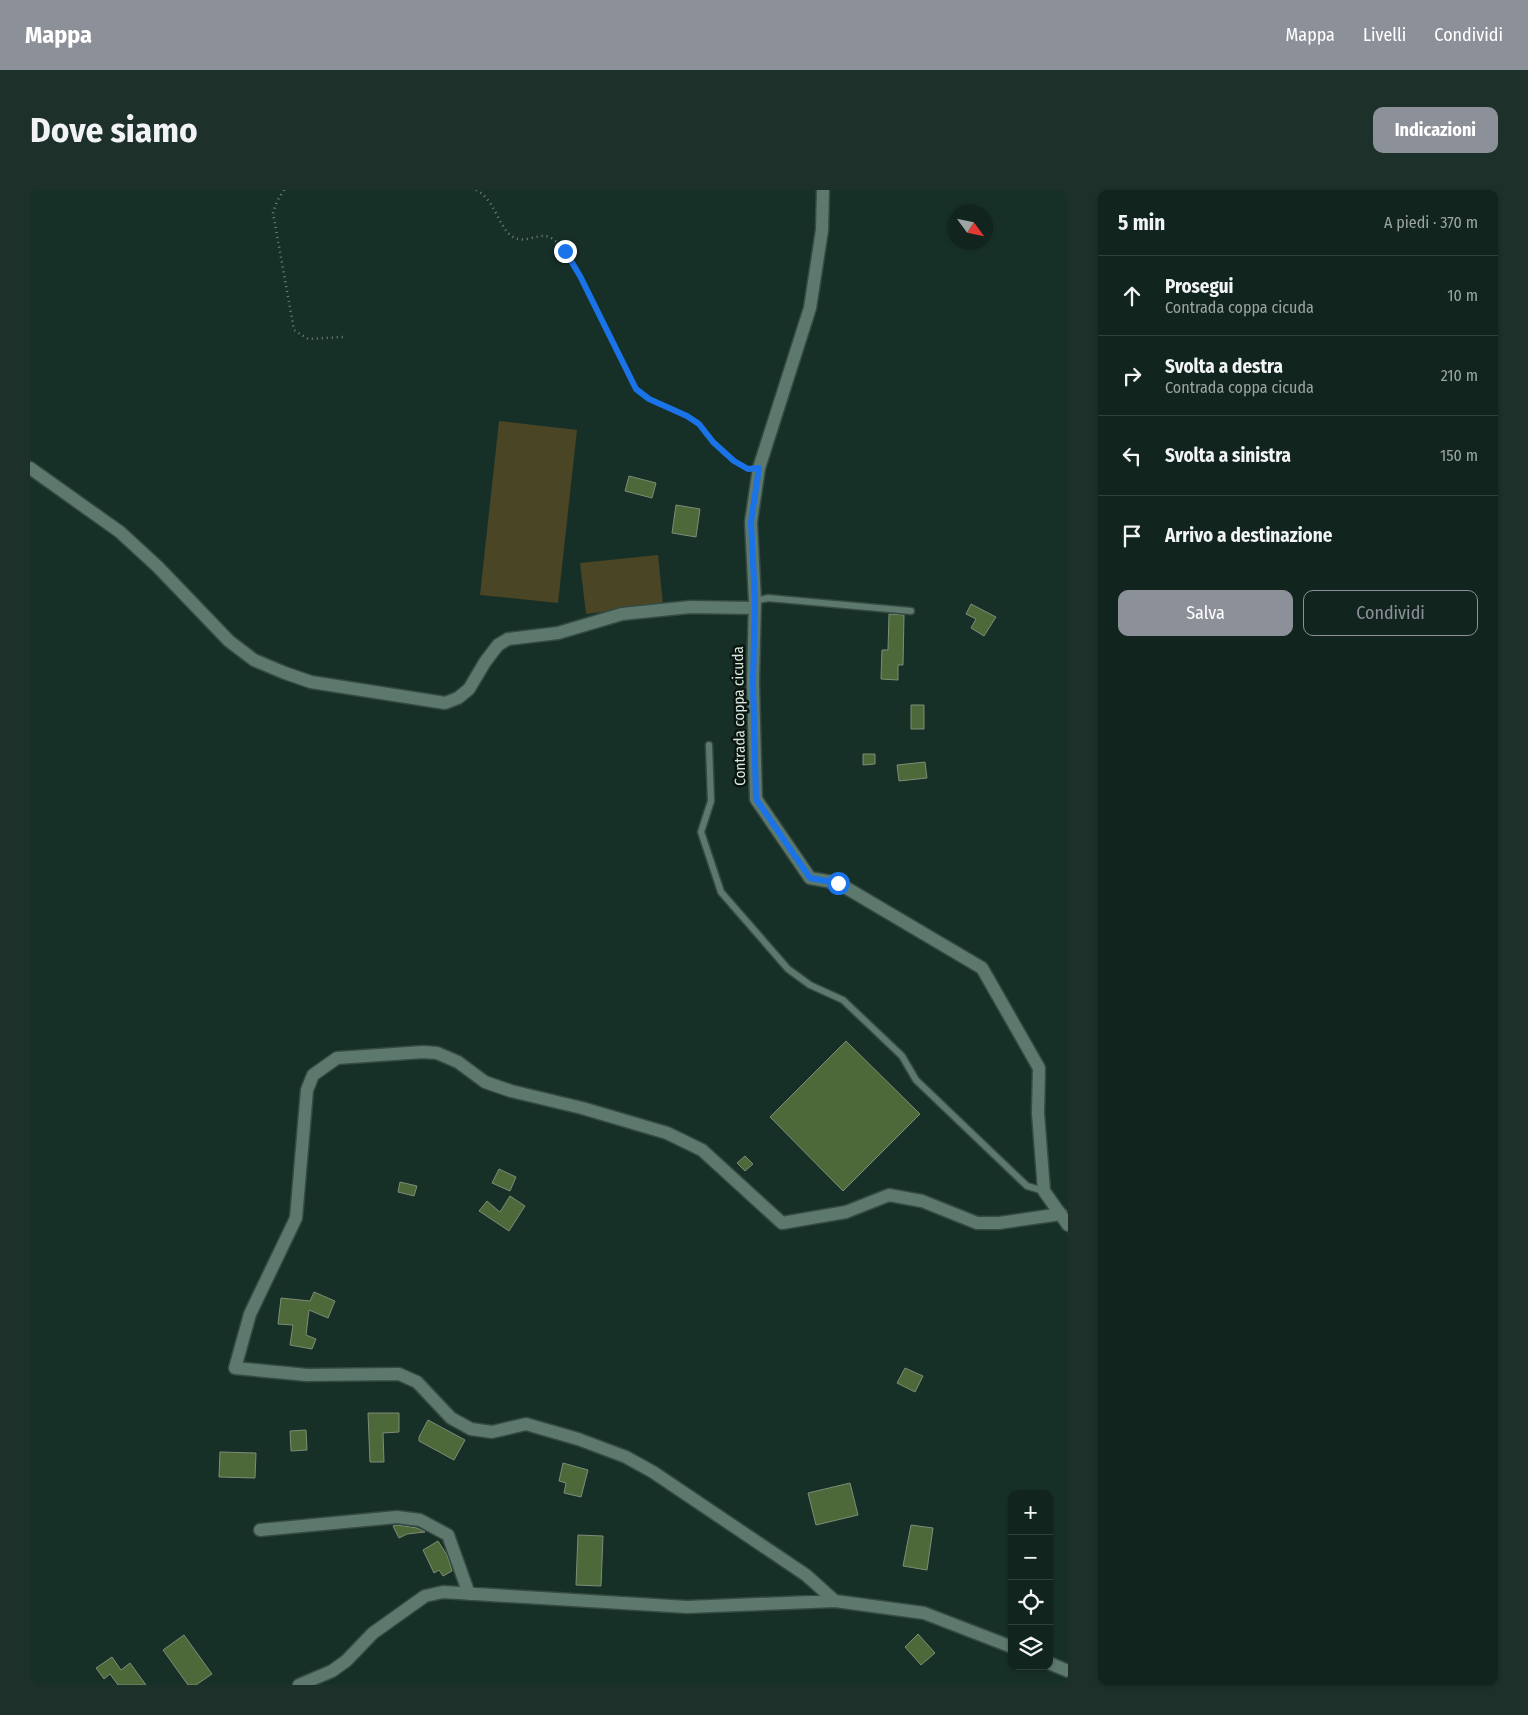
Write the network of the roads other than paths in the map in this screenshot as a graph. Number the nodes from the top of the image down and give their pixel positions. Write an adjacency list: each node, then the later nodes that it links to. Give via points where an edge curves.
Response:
1 (823, 190): 3 (street, Contrada coppa cicuda, via 822,230 810,308 759,468 751,522)
2 (30, 468): 3 (street, via 120,532 229,641 254,660 312,682 445,703 468,689 485,662 508,639 558,633 622,614)
3 (755, 604): 4 (lane, via 768,598); 6 (street, Contrada coppa cicuda, via 756,799 810,878 838,883 982,968 1039,1068 1038,1113)
4 (911, 611)
5 (709, 745): 6 (lane, via 711,800 701,832 720,892 788,970 810,985 844,1000 902,1056 916,1080 1028,1186)
6 (1044, 1191): 7 (street)
7 (1064, 1220): 10 (street, via 978,1223 922,1201 889,1194 846,1212 782,1223 702,1150 684,1141 667,1133 485,1082 458,1062 438,1053 337,1058 313,1075 307,1090 296,1218 250,1314 235,1368 307,1375 398,1374 418,1382 451,1418 471,1429 492,1432 526,1424 626,1457 806,1575)
8 (260, 1530): 9 (street, via 397,1517 420,1520 448,1535)
9 (469, 1594): 10 (street, via 687,1606); 14 (street, via 443,1592 425,1596 373,1633 332,1671)
10 (835, 1601): 11 (street, via 924,1613)
11 (1008, 1645)
12 (1053, 1665): 13 (street)
13 (1068, 1672)
14 (299, 1685)

